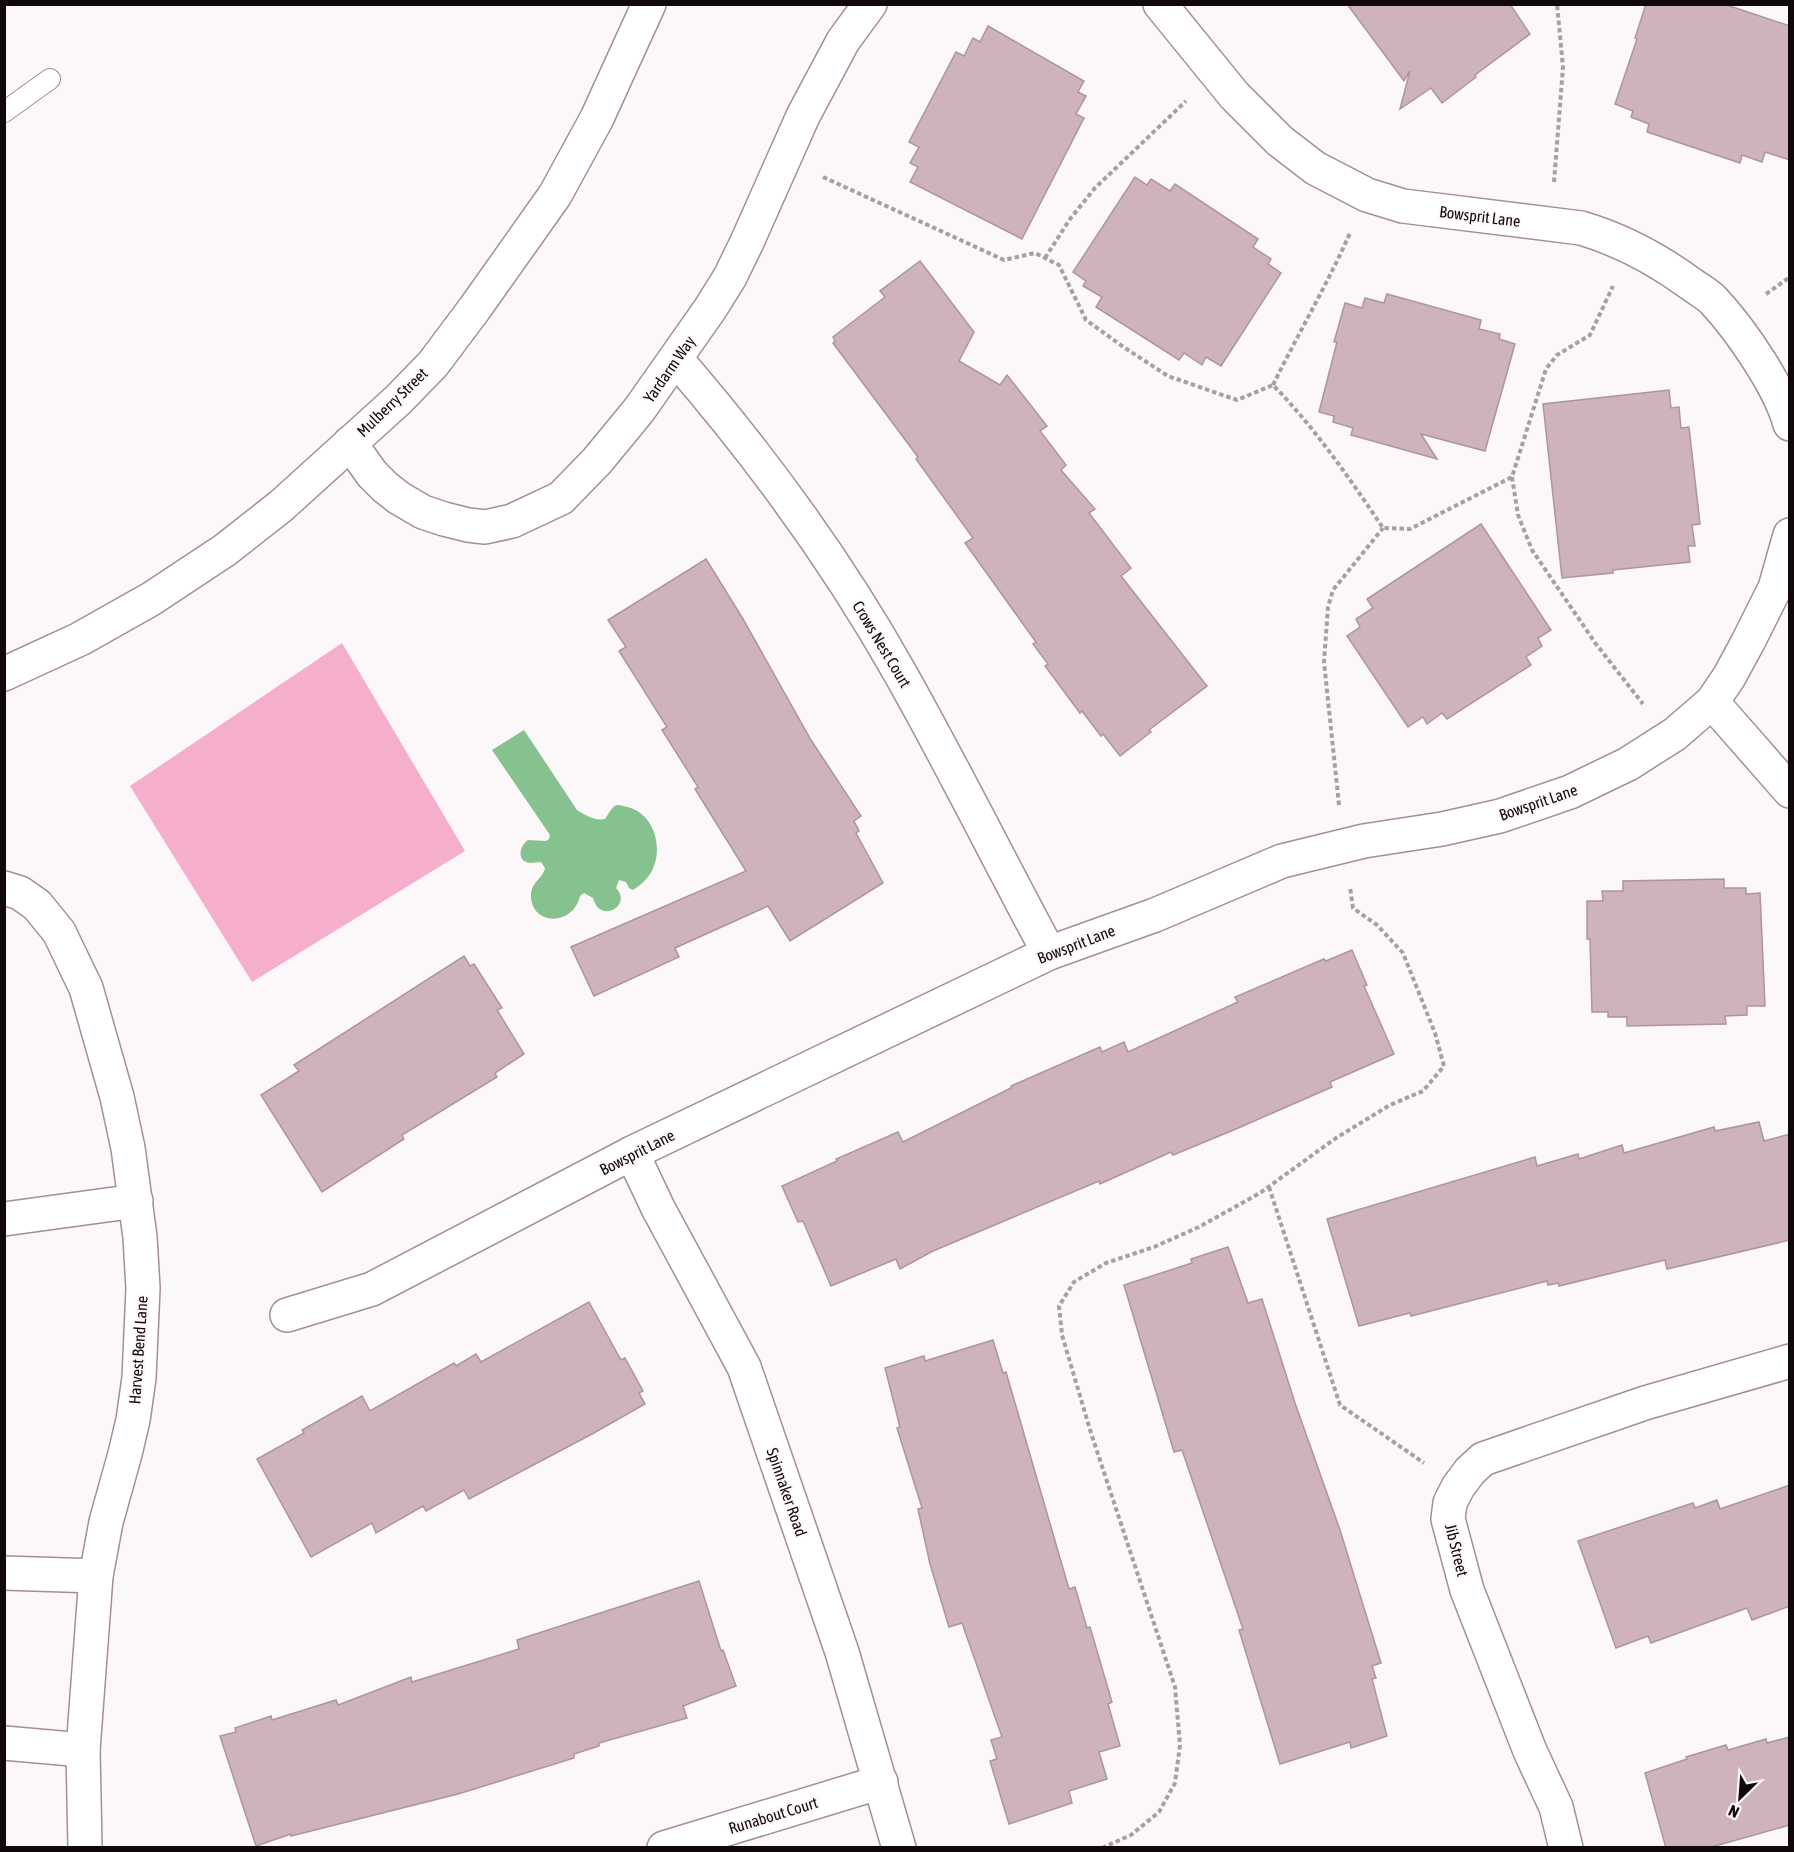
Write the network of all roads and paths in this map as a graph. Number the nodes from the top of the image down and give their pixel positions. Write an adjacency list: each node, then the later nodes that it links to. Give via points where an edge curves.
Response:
1 (649, 4): 16 (street, Mulberry Street, via 597,118 555,195 433,364)
2 (870, 4): 8 (street, Yardarm Way, via 843,41)
3 (1160, 4): 5 (street, Bowsprit Lane)
4 (1557, 4): 10 (path, via 1563,67)
5 (1215, 73): 9 (street, Bowsprit Lane, via 1280,141 1315,168); 12 (path, via 1095,188)
6 (50, 79): 7 (lane)
7 (4, 112)
8 (784, 159): 12 (path, via 1004,260 1035,253); 13 (street, Yardarm Way, via 730,277)
9 (1367, 195): 10 (street, Bowsprit Lane, via 1403,206); 14 (path)
10 (1550, 224): 11 (street, Bowsprit Lane, via 1590,231)
11 (1631, 247): 15 (street, Bowsprit Lane, via 1674,271 1712,299 1744,337 1769,377); 17 (path, via 1590,336 1557,355 1546,369)
12 (1045, 258): 14 (path, via 1059,265 1086,320 1168,376 1237,400)
13 (676, 359): 16 (street, Yardarm Way, via 597,461 561,498 512,521 468,525 423,512 385,487); 26 (street, Crows Nest Court, via 719,409 810,530 856,601 900,672)
14 (1273, 385): 18 (path, via 1291,403)
15 (1790, 424)
16 (350, 443): 20 (street, Mulberry Street, via 225,550 151,599)
17 (1512, 477): 18 (path, via 1410,529); 22 (path, via 1518,515 1532,550 1596,644)
18 (1383, 528): 24 (path, via 1333,590 1328,607 1324,662)
19 (1790, 535): 21 (street, Bowsprit Lane, via 1775,588)
20 (4, 675)
21 (1712, 702): 22 (street, Bowsprit Lane); 23 (street)
22 (1669, 738): 24 (street, Bowsprit Lane, via 1628,764 1570,792 1500,816)
23 (1790, 791)
24 (1343, 846): 26 (street, Bowsprit Lane, via 1282,861 1155,915); 28 (path, via 1353,908 1403,953 1444,1066 1423,1091 1390,1105 1336,1138)
25 (4, 888): 29 (street, Harvest Bend Lane, via 37,905 59,932 86,988 117,1097)
26 (1049, 953): 27 (street, Bowsprit Lane)
27 (632, 1153): 31 (street, Bowsprit Lane, via 372,1289); 38 (street, Spinnaker Road, via 744,1367 842,1652)
28 (1269, 1187): 33 (path, via 1340,1406); 42 (path, via 1154,1248 1106,1263 1074,1282 1059,1306 1062,1335 1091,1433 1175,1687 1180,1745 1175,1783 1159,1812 1131,1835)
29 (136, 1201): 30 (street); 35 (street, Harvest Bend Lane, via 143,1288 139,1378 133,1420)
30 (4, 1219)
31 (287, 1315)
32 (1790, 1361): 33 (street, Jib Street, via 1645,1404 1483,1459)
33 (1458, 1487): 43 (street, Jib Street, via 1448,1519 1467,1590 1556,1807)
34 (4, 1573): 35 (street)
35 (96, 1576): 37 (street, Harvest Bend Lane)
36 (4, 1743): 37 (street)
37 (83, 1750): 39 (street, Harvest Bend Lane)
38 (881, 1782): 40 (street, Runabout Court); 41 (street, Spinnaker Road)
39 (85, 1848)
40 (664, 1848)
41 (899, 1848)
42 (1102, 1848)
43 (1566, 1848)

